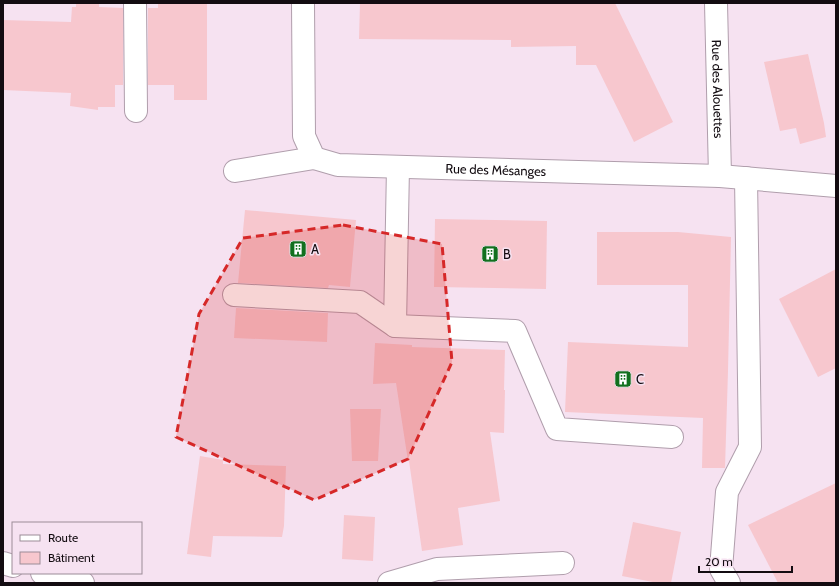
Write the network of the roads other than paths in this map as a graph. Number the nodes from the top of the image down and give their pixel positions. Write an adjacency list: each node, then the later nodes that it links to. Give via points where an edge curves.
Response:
1 (135, 3): 4 (street)
2 (303, 3): 5 (street, via 304,136)
3 (716, 3): 8 (street, Rue des Alouettes)
4 (136, 111)
5 (314, 158): 6 (street, Rue des Mésanges, via 338,166); 7 (street)
6 (398, 167): 8 (street, Rue des Mésanges); 12 (street)
7 (235, 171)
8 (720, 176): 9 (street, Rue des Mésanges)
9 (746, 178): 10 (street, Rue des Mésanges); 18 (street, via 750,447 727,492 721,569)
10 (836, 186)
11 (234, 295): 12 (street, via 360,302)
12 (395, 326): 13 (street, via 515,330 557,429)
13 (672, 438)
14 (563, 563): 17 (street, via 437,569)
15 (46, 574): 16 (street)
16 (83, 583)
17 (389, 583)
18 (729, 583)

